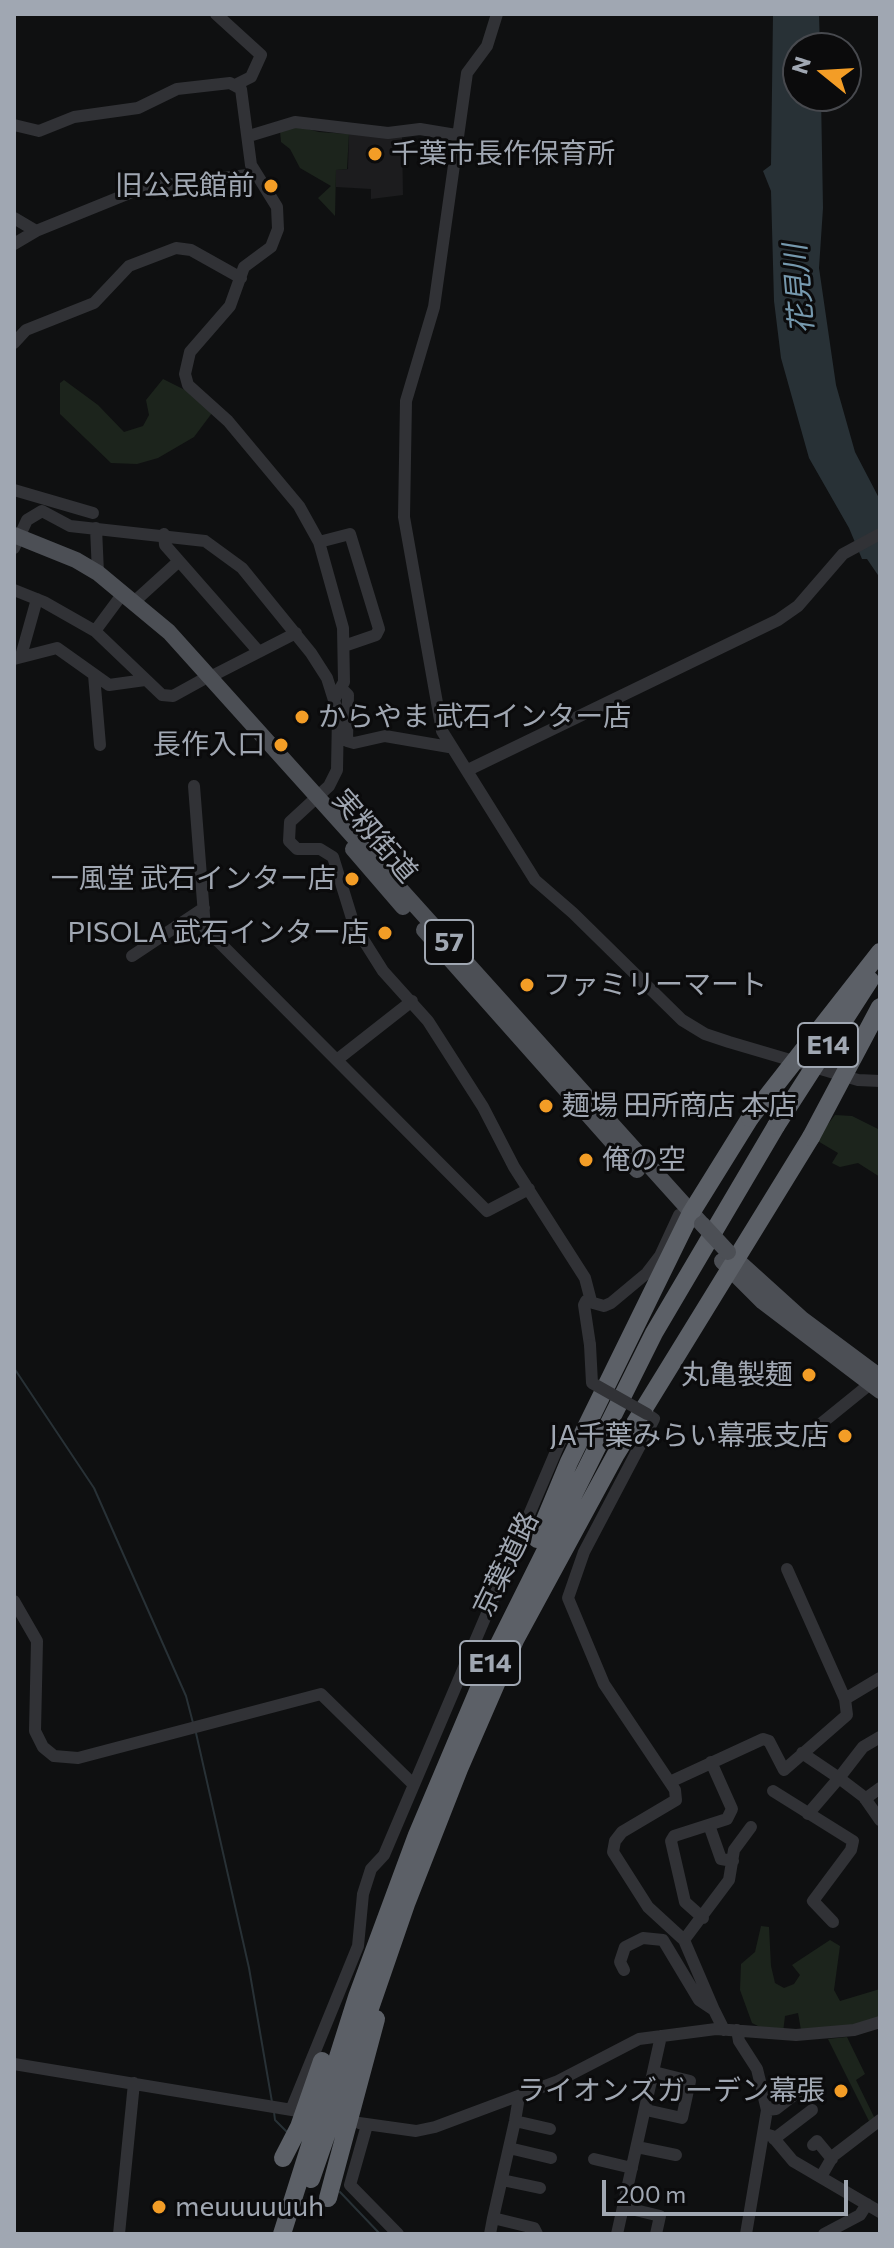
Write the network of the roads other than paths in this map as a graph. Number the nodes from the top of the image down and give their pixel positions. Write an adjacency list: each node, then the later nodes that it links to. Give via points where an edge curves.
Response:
1 (216, 14): 3 (street, via 261,55 251,77)
2 (497, 14): 5 (street, via 487,46 467,73)
3 (237, 84): 4 (street, via 177,89 138,108 74,117 39,131); 6 (street)
4 (14, 125)
5 (456, 135): 6 (street, via 295,122); 35 (street, via 434,307 405,421 405,523 430,647 437,713)
6 (249, 136): 7 (street)
7 (255, 174): 9 (street, via 142,188); 11 (street, via 277,207 278,229 271,247 249,262)
8 (14, 218): 9 (street)
9 (36, 231): 10 (street)
10 (14, 244)
11 (241, 278): 12 (street, via 191,250 176,248 129,266 94,303 26,330); 19 (street, via 221,319 190,352 185,365 188,385 228,421 299,506)
12 (14, 343)
13 (14, 490): 14 (street)
14 (93, 513)
15 (96, 528): 16 (street); 18 (street, via 70,526 42,511 28,519); 21 (street)
16 (164, 534): 20 (street, via 165,545); 26 (street, via 198,539 231,557)
17 (880, 534): 36 (street, via 850,549 798,606 778,620)
18 (15, 542): 21 (main road, 実籾街道 / 57); 24 (main road, 実籾街道 / 57)
19 (319, 542): 27 (street); 27 (street, via 350,534 379,629 376,635)
20 (179, 561): 24 (street); 28 (street)
21 (98, 573): 24 (main road, 実籾街道 / 57)
22 (14, 590): 23 (street)
23 (37, 599): 25 (street); 29 (street)
24 (126, 600): 25 (street); 31 (main road, 実籾街道 / 57)
25 (95, 631): 32 (street)
26 (296, 633): 28 (street); 33 (street)
27 (344, 646): 33 (street)
28 (259, 652): 31 (street)
29 (17, 658): 30 (street, via 57,648)
30 (94, 675): 32 (street, via 116,686); 34 (street)
31 (206, 679): 32 (street, via 173,696 162,695); 38 (main road, 実籾街道 / 57)
32 (145, 680)
33 (338, 694): 35 (street, via 348,695 347,741 385,736); 38 (street, via 336,775)
34 (100, 745)
35 (449, 747): 36 (street)
36 (468, 770): 47 (street, via 535,880 682,1020 729,1042 858,1080)
37 (194, 786): 39 (street)
38 (314, 800): 44 (street, via 288,823 289,842 300,850 320,849 334,857 354,925 383,971); 50 (main road, 実籾街道 / 57)
39 (204, 908): 41 (street); 46 (street, via 205,928)
40 (880, 952): 50 (highway, bridge, via 750,1118)
41 (132, 956)
42 (880, 966): 48 (highway, 京葉道路 / E14, bridge)
43 (880, 986): 48 (highway, 京葉道路 / E14)
44 (412, 1001): 46 (street); 49 (street, via 483,1107)
45 (880, 1007): 51 (highway, bridge, via 811,1137)
46 (338, 1059): 49 (street, via 487,1211)
47 (880, 1081)
48 (782, 1129): 58 (highway, 京葉道路 / E14, via 657,1353); 59 (highway, 京葉道路 / E14, via 654,1333)
49 (529, 1189): 52 (street, via 585,1278)
50 (691, 1222): 51 (main road, 実籾街道 / 57); 52 (street, via 647,1273 611,1303); 59 (highway, via 569,1462)
51 (730, 1261): 53 (main road, 実籾街道 / 57); 58 (highway, via 616,1454)
52 (591, 1301): 67 (street, bridge, via 583,1310 592,1383 654,1419 584,1552 568,1598 604,1684)
53 (877, 1384): 54 (street)
54 (807, 1435)
55 (560, 1442): 68 (street)
56 (787, 1569): 61 (street)
57 (14, 1601): 68 (street, via 37,1641 35,1731 54,1756 78,1758 321,1694)
58 (510, 1650): 76 (highway, 京葉道路 / E14)
59 (491, 1660): 76 (highway, 京葉道路 / E14)
60 (880, 1678): 61 (street)
61 (845, 1699): 63 (street, via 845,1720)
62 (880, 1737): 66 (street, via 863,1747)
63 (802, 1753): 65 (street); 66 (street)
64 (711, 1762): 65 (street, via 763,1739); 67 (street); 73 (street, via 732,1809 727,1819)
65 (784, 1770): 71 (street, via 772,1795)
66 (839, 1778): 70 (street); 71 (street)
67 (672, 1781): 79 (street, via 676,1800 622,1832 613,1852 648,1907)
68 (413, 1784): 87 (street, via 384,1855 371,1869 358,1946 295,2110)
69 (880, 1788): 70 (street)
70 (865, 1799): 72 (street)
71 (808, 1814): 78 (street, via 854,1845 814,1898 814,1905)
72 (880, 1820)
73 (709, 1825): 75 (street, via 721,1859); 77 (street, via 671,1841 685,1902)
74 (751, 1827): 75 (street, via 737,1843)
75 (733, 1861): 77 (street, via 729,1880)
76 (399, 1904): 101 (highway, via 331,2035); 109 (highway); 115 (highway, 京葉道路 / E14, via 329,2078); 116 (highway, 京葉道路 / E14)
77 (703, 1918): 79 (street)
78 (833, 1922)
79 (684, 1940): 81 (street)
80 (624, 1970): 81 (street, via 620,1962 625,1947 643,1938 663,1940 699,2000)
81 (714, 2010): 83 (street)
82 (880, 2022): 83 (street, via 796,2035)
83 (731, 2030): 84 (street); 91 (street, via 760,2077)
84 (661, 2036): 86 (street); 89 (street, via 639,2039 590,2067)
85 (14, 2064): 87 (street)
86 (654, 2072): 90 (street); 90 (street, via 690,2081 682,2118)
87 (134, 2083): 114 (street)
88 (803, 2088): 91 (street)
89 (515, 2097): 94 (street); 117 (street, via 416,2131 363,2124 350,2185)
90 (646, 2110): 98 (street)
91 (767, 2110): 96 (street)
92 (812, 2110): 96 (street)
93 (880, 2120): 104 (street)
94 (515, 2121): 95 (street); 99 (street)
95 (550, 2129)
96 (770, 2136): 106 (street, via 787,2156); 122 (street)
97 (813, 2145): 104 (street, via 817,2141)
98 (637, 2147): 100 (street); 105 (street)
99 (509, 2148): 102 (street); 107 (street)
100 (676, 2155)
101 (283, 2158)
102 (551, 2158)
103 (594, 2159): 105 (street)
104 (832, 2159): 106 (street)
105 (632, 2168): 111 (street)
106 (822, 2175): 110 (street)
107 (502, 2180): 108 (street); 113 (street)
108 (540, 2188)
109 (328, 2198)
110 (867, 2204): 112 (street); 123 (street, via 860,2215)
111 (623, 2207): 120 (street); 121 (street, via 660,2216)
112 (880, 2212)
113 (493, 2218): 118 (street); 119 (street, via 534,2228)
114 (119, 2234)
115 (282, 2234)
116 (295, 2234)
117 (398, 2234)
118 (490, 2234)
119 (537, 2234)
120 (617, 2234)
121 (656, 2234)
122 (750, 2234)
123 (824, 2234)

